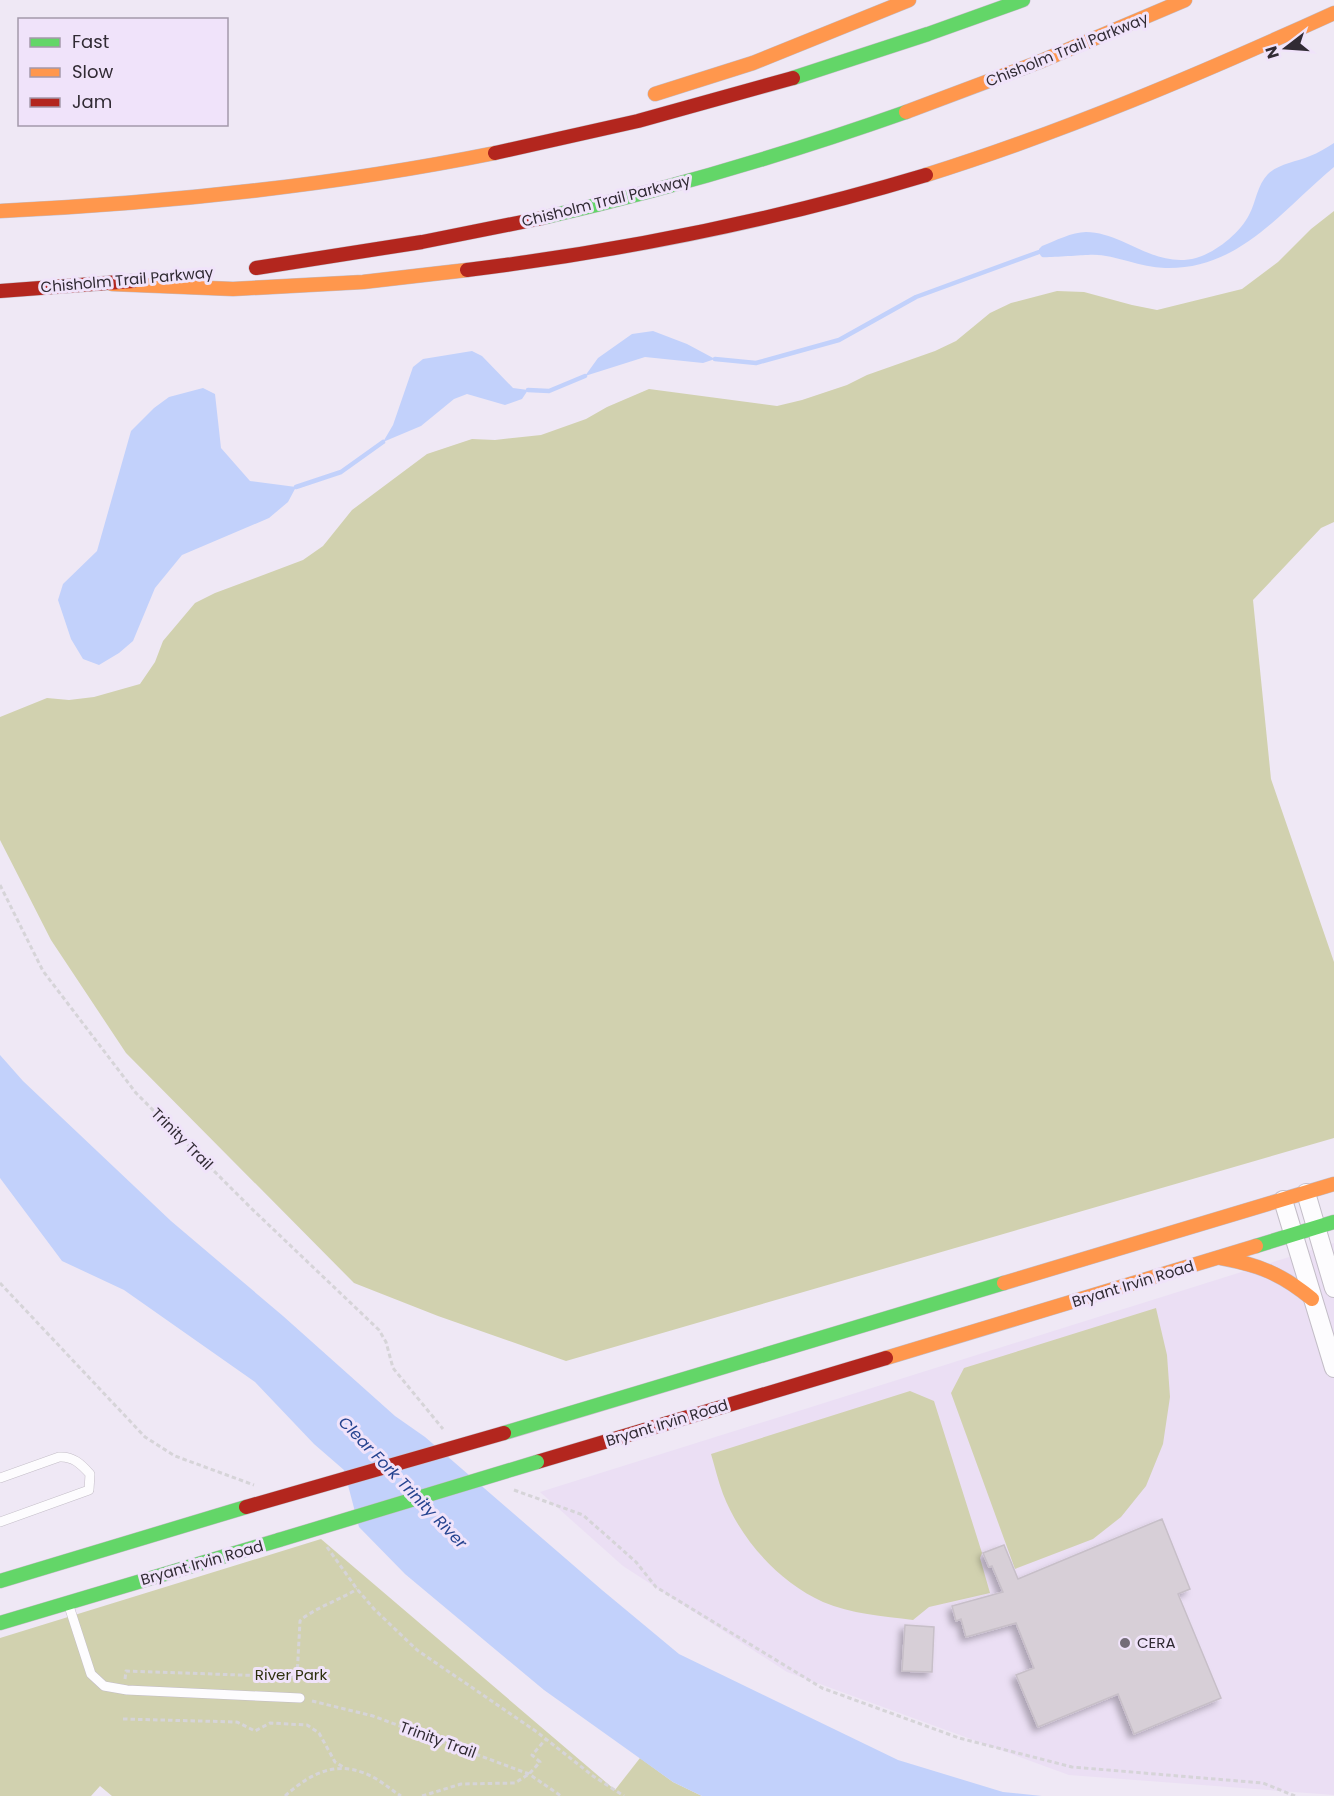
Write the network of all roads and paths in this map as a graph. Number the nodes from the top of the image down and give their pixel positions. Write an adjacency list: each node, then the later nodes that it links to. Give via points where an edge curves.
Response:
1 (909, 0): 5 (main road, via 753,63)
2 (1023, 0): 7 (main road, via 839,64 705,103 569,138)
3 (1185, 0): 9 (main road, Chisholm Trail Parkway, via 996,79 755,162 500,227)
4 (1334, 13): 11 (main road, via 1238,57 978,159 853,197 697,232 559,258 354,282 230,289)
5 (645, 97)
6 (557, 125): 7 (main road)
7 (432, 165): 8 (main road, via 242,194)
8 (0, 211)
9 (244, 270)
10 (200, 274): 11 (main road, Chisholm Trail Parkway)
11 (112, 284): 12 (main road, Chisholm Trail Parkway)
12 (0, 291)
13 (0, 885): 23 (path, Trinity Trail, via 42,970 136,1093 379,1330 393,1368)
14 (1334, 1184): 15 (main road)
15 (1306, 1193): 16 (main road); 17 (street)
16 (1283, 1200): 18 (street); 27 (main road, bridge)
17 (1325, 1225): 18 (main road, Bryant Irvin Road); 20 (street)
18 (1294, 1234): 19 (main road, Bryant Irvin Road); 21 (street)
19 (1218, 1257): 21 (main road, via 1277,1272); 29 (main road, Bryant Irvin Road, bridge)
20 (1334, 1288)
21 (1312, 1299): 22 (street)
22 (1334, 1368)
23 (448, 1434)
24 (0, 1478): 26 (lane, via 68,1456 90,1474 89,1490)
25 (508, 1485): 41 (path, via 517,1492 583,1515 636,1562 656,1587 822,1688 959,1738 1072,1767 1263,1783)
26 (0, 1522)
27 (0, 1581)
28 (357, 1589): 31 (path, via 300,1620 297,1677 126,1671)
29 (68, 1602): 30 (main road, Bryant Irvin Road); 31 (lane, via 91,1674 104,1686)
30 (0, 1623)
31 (123, 1689): 32 (lane)
32 (300, 1698): 36 (path, Trinity Trail, via 373,1716)
33 (123, 1719): 35 (path, via 237,1722 255,1731 270,1724 307,1725 319,1733 335,1762)
34 (546, 1739): 36 (path, via 532,1755 540,1762)
35 (345, 1768): 37 (path, via 318,1773); 38 (path, via 359,1770)
36 (530, 1774): 39 (path, via 515,1782 461,1784); 40 (path, Trinity Trail)
37 (285, 1796)
38 (401, 1796)
39 (422, 1796)
40 (561, 1796)
41 (1295, 1796)

